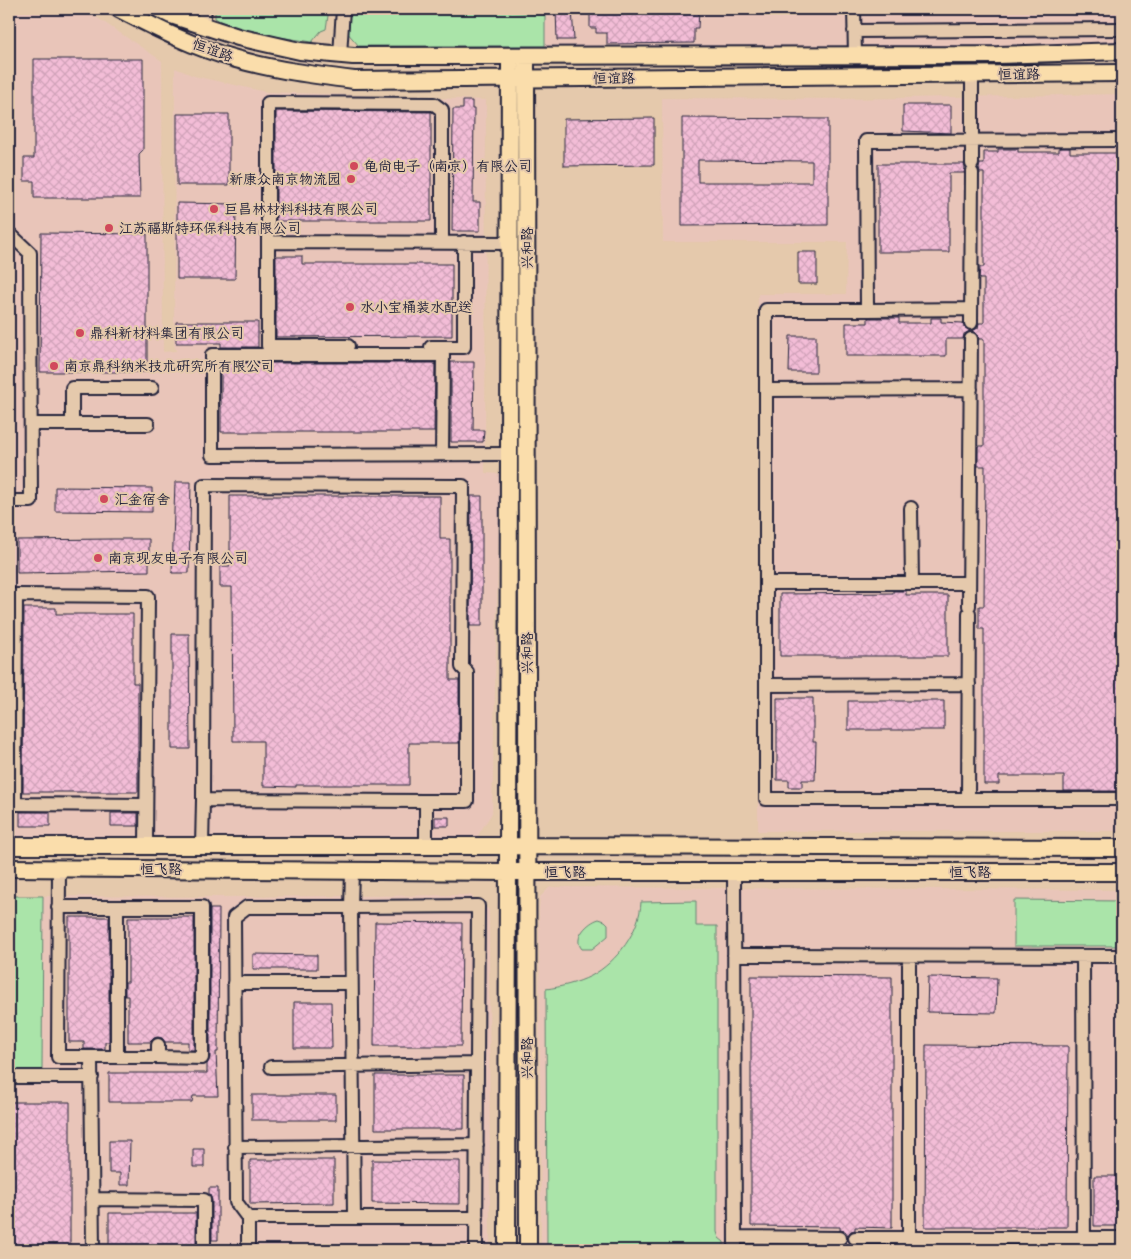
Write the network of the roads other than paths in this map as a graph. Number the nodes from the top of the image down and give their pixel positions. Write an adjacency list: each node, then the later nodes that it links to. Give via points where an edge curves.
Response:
1 (119, 9): 16 (main road, 恒谊路, via 165,33 234,59 297,73 354,80)
2 (158, 9): 6 (main road, 恒谊路)
3 (205, 9): 6 (lane)
4 (343, 9): 10 (lane)
5 (854, 9): 8 (lane)
6 (203, 25): 10 (main road, 恒谊路, via 238,37 300,51)
7 (1122, 29): 8 (lane)
8 (854, 31): 13 (lane)
9 (1122, 51): 13 (main road, 恒谊路)
10 (340, 55): 11 (main road, 恒谊路)
11 (510, 56): 12 (main road, 恒谊路); 16 (main road, 兴和路)
12 (526, 56): 13 (main road, 恒谊路); 17 (main road, 兴和路)
13 (855, 56)
14 (1122, 73): 15 (main road, 恒谊路)
15 (972, 75): 17 (main road, 恒谊路); 18 (lane)
16 (510, 79): 17 (main road, 恒谊路); 24 (main road, 兴和路)
17 (527, 79): 54 (main road, 兴和路)
18 (972, 140): 19 (lane); 25 (lane); 26 (lane, via 866,141)
19 (1122, 140)
20 (9, 232): 32 (lane, via 30,252)
21 (268, 242): 22 (lane); 22 (lane, via 268,103 434,104 442,110); 23 (lane, via 268,346 464,347)
22 (442, 242): 23 (lane)
23 (464, 242): 24 (lane)
24 (510, 243): 36 (main road, 兴和路)
25 (971, 309): 26 (lane); 27 (lane)
26 (867, 310): 30 (lane, via 766,310)
27 (971, 323)
28 (971, 339): 31 (lane)
29 (152, 388): 33 (lane, via 72,388)
30 (766, 390): 31 (lane); 39 (lane)
31 (970, 390): 41 (lane)
32 (31, 424): 33 (lane); 37 (lane, via 31,501)
33 (72, 424): 34 (lane)
34 (148, 424)
35 (442, 454): 35 (lane, via 212,455 212,355 443,355); 36 (lane)
36 (509, 454): 53 (main road, 兴和路)
37 (9, 501)
38 (911, 508): 40 (lane)
39 (766, 583): 40 (lane); 43 (lane)
40 (912, 583): 41 (lane)
41 (969, 583): 42 (lane)
42 (969, 684): 43 (lane); 45 (lane)
43 (766, 685): 45 (lane, via 766,799)
44 (1122, 798): 45 (lane)
45 (968, 799)
46 (203, 800): 47 (lane); 47 (lane, via 204,485 463,486 462,667 467,672 467,801); 51 (lane)
47 (426, 801): 52 (lane)
48 (146, 805): 48 (lane, via 148,596 16,595 15,804); 50 (lane)
49 (9, 846): 50 (main road, 恒飞路)
50 (146, 846): 51 (main road, 恒飞路)
51 (202, 846): 52 (main road, 恒飞路)
52 (426, 846): 53 (main road, 恒飞路)
53 (508, 846): 54 (main road, 恒飞路); 59 (main road, 兴和路)
54 (527, 846): 55 (main road, 恒飞路); 60 (main road, 兴和路)
55 (1122, 848)
56 (9, 868): 57 (main road, 恒飞路)
57 (59, 869): 58 (main road, 恒飞路); 63 (lane)
58 (352, 871): 59 (main road, 恒飞路); 65 (lane)
59 (509, 872): 60 (main road, 恒飞路); 96 (main road, 兴和路)
60 (527, 872): 61 (main road, 恒飞路); 97 (main road, 兴和路)
61 (734, 872): 62 (main road, 恒飞路); 66 (lane)
62 (1122, 872)
63 (58, 906): 64 (lane); 72 (lane, via 58,1057)
64 (117, 906): 73 (lane); 73 (lane, via 202,906 202,1058 158,1051)
65 (351, 907): 70 (lane); 71 (lane, via 247,907 234,917); 74 (lane, via 478,906)
66 (734, 955): 67 (lane); 89 (lane)
67 (909, 956): 68 (lane); 90 (lane)
68 (1083, 956): 69 (lane); 91 (lane)
69 (1122, 956)
70 (352, 983): 71 (lane); 75 (lane)
71 (234, 984): 81 (lane)
72 (92, 1057): 73 (lane); 78 (lane)
73 (117, 1057)
74 (477, 1064): 75 (lane); 80 (lane)
75 (352, 1066): 76 (lane); 79 (lane)
76 (270, 1067)
77 (9, 1077): 78 (lane)
78 (92, 1077): 82 (lane)
79 (353, 1145): 80 (lane); 81 (lane); 83 (lane)
80 (477, 1145): 85 (lane)
81 (235, 1147): 84 (lane, via 236,1202)
82 (92, 1199): 92 (lane); 93 (lane, via 204,1200)
83 (354, 1217): 84 (lane); 85 (lane)
84 (248, 1218): 94 (lane)
85 (477, 1218): 95 (lane)
86 (840, 1238): 89 (lane)
87 (854, 1238): 90 (lane)
88 (1122, 1238): 91 (lane)
89 (735, 1244)
90 (909, 1244): 91 (lane)
91 (1084, 1244)
92 (93, 1250)
93 (204, 1250)
94 (248, 1250)
95 (476, 1250)
96 (507, 1250)
97 (528, 1250)

